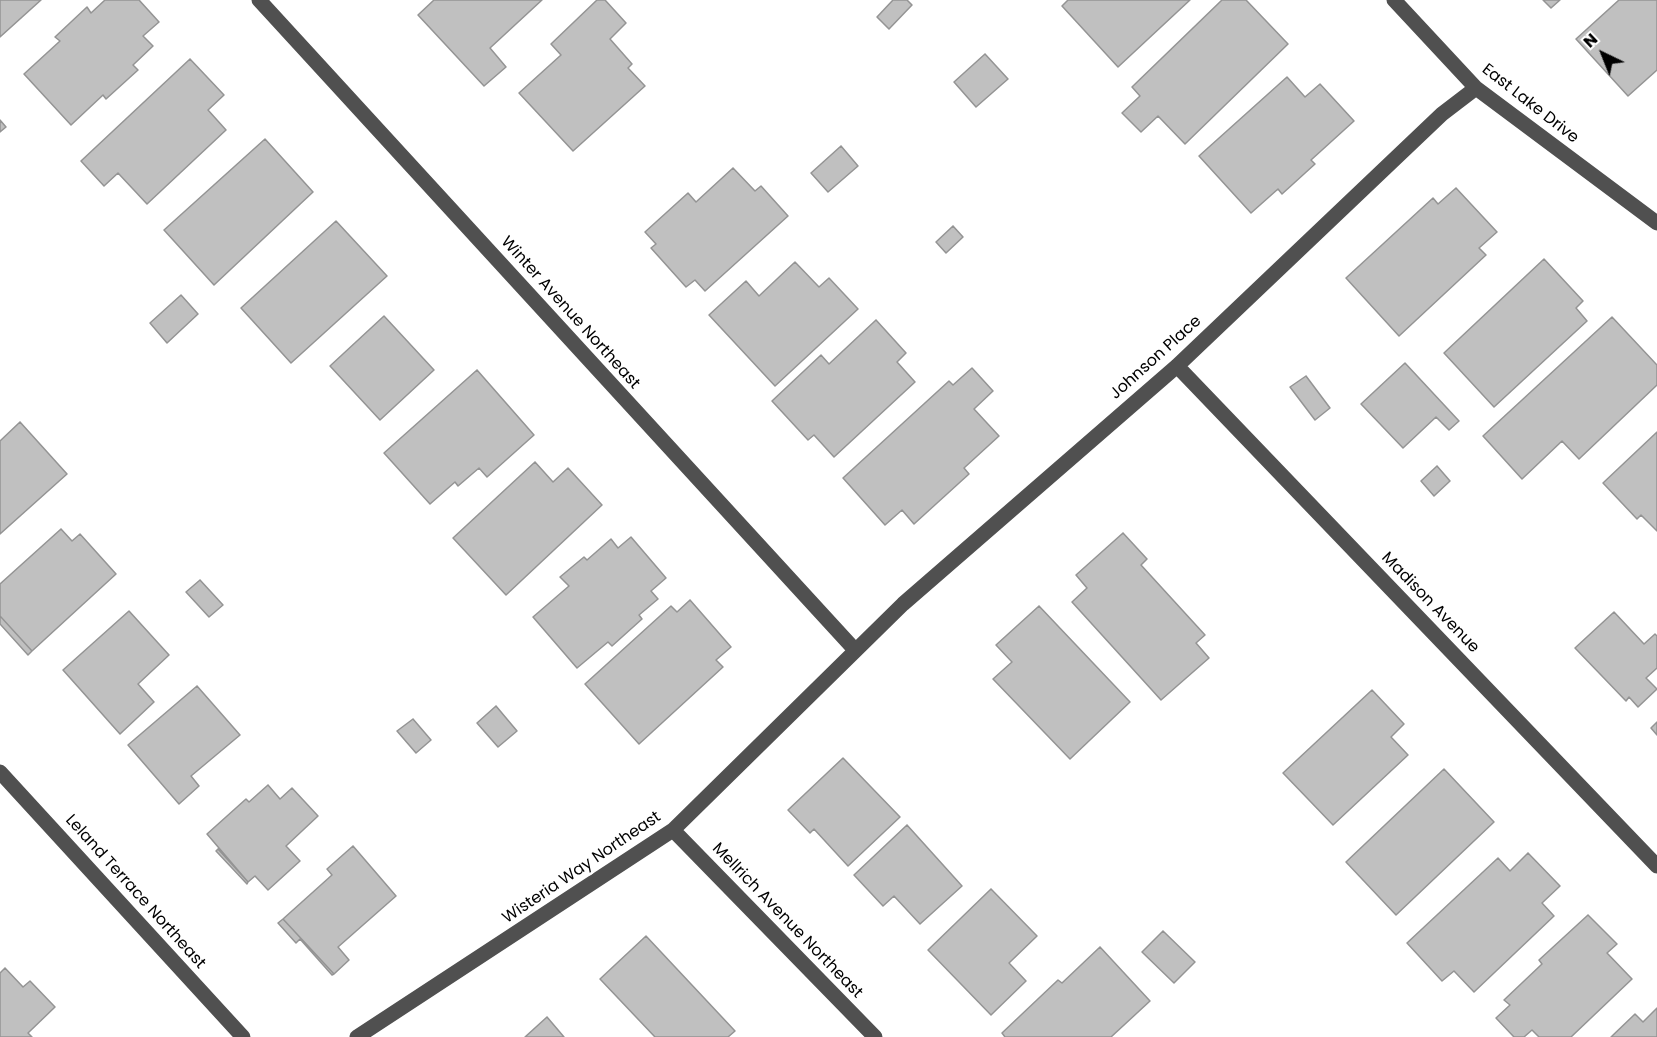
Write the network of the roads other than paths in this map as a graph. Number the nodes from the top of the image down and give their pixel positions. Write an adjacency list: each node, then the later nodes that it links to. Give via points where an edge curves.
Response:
1 (259, 0): 6 (street, Winter Avenue Northeast)
2 (1394, 0): 3 (street, East Lake Drive)
3 (1476, 88): 4 (street, East Lake Drive); 5 (street, Johnson Place, via 1442,114)
4 (1657, 223)
5 (1177, 366): 6 (street, Johnson Place); 9 (street, Madison Avenue)
6 (855, 650): 8 (street, Wisteria Way Northeast)
7 (0, 771): 10 (street, Leland Terrace Northeast)
8 (673, 830): 11 (street, Wisteria Way Northeast); 12 (street, Mellrich Avenue Northeast)
9 (1657, 866)
10 (243, 1037)
11 (357, 1037)
12 (876, 1037)

